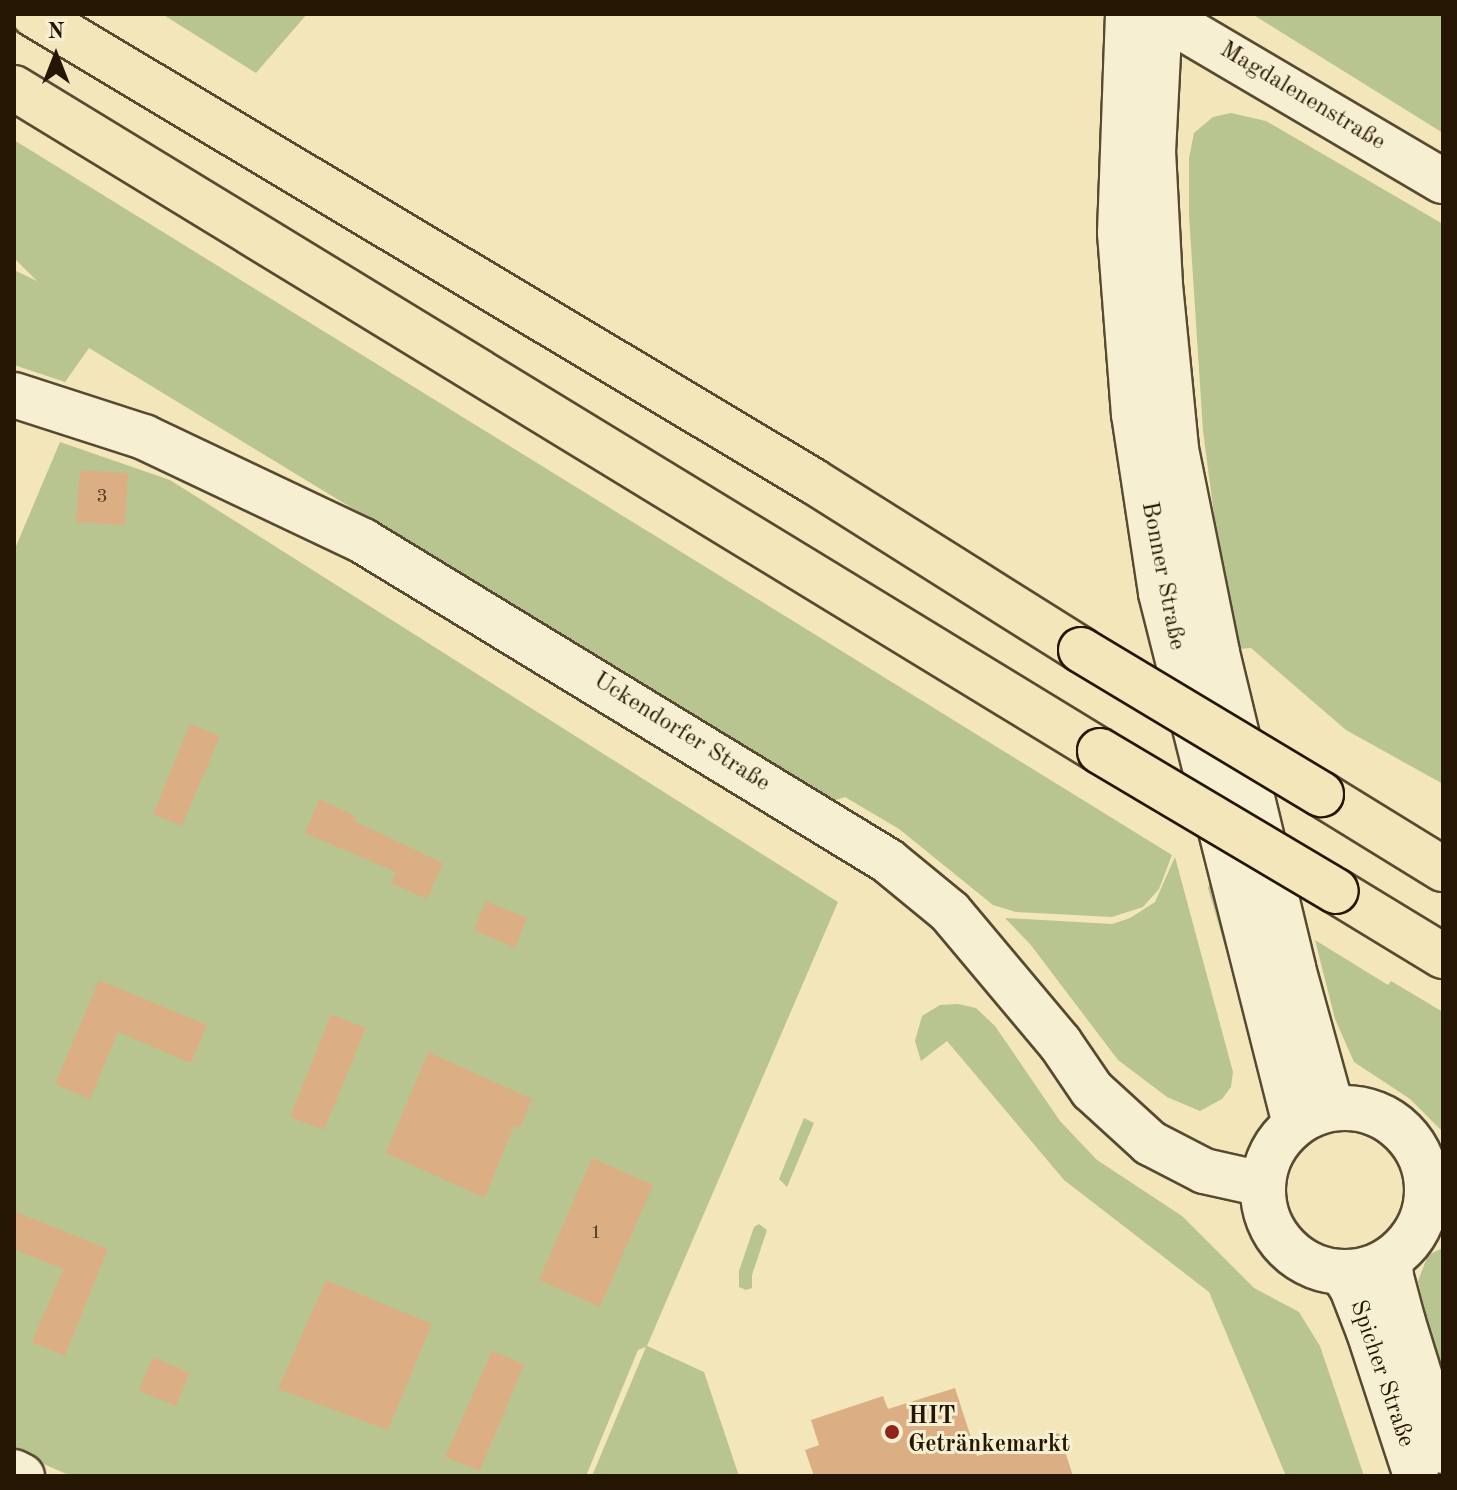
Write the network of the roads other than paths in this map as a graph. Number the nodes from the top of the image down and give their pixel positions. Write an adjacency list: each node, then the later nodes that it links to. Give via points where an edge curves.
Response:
1 (33, 14): 7 (highway, bridge, via 813,481)
2 (1128, 14): 10 (street, Bonner Straße, via 1120,233 1138,444 1161,593)
3 (1160, 14): 5 (street, Magdalenenstraße); 9 (street, Bonner Straße, via 1153,151 1176,449 1217,653 1293,968 1328,1095)
4 (14, 88): 8 (highway, bridge)
5 (1443, 181)
6 (14, 395): 11 (street, Uckendorfer Straße, via 144,437 396,558 888,861 950,912 1060,1043 1092,1090 1150,1143 1204,1171)
7 (1443, 869)
8 (1443, 956)
9 (1337, 1108): 10 (street); 12 (street, via 1377,1114 1409,1138)
10 (1295, 1124): 11 (street, via 1272,1150)
11 (1262, 1184): 14 (street, via 1268,1221 1283,1246 1306,1264)
12 (1435, 1196): 13 (street, via 1417,1232)
13 (1390, 1260): 14 (street); 15 (street, Spicher Straße, via 1403,1322)
14 (1342, 1273): 18 (street, Spicher Straße, via 1369,1332)
15 (1443, 1451)
16 (14, 1472): 17 (street)
17 (22, 1476)
18 (1416, 1476)

